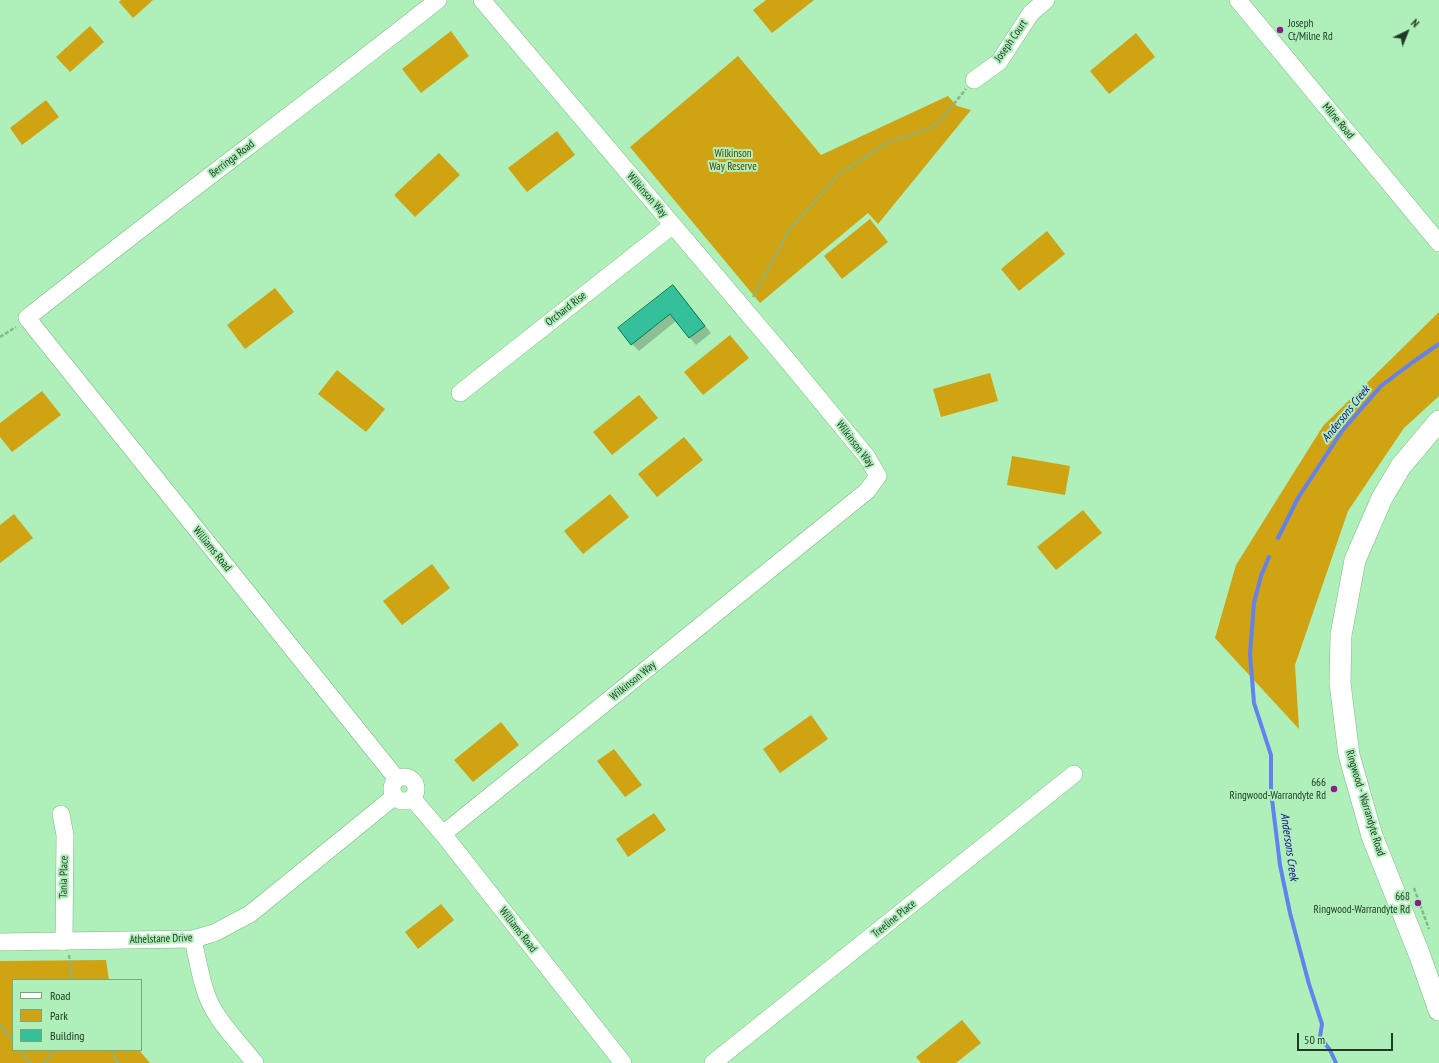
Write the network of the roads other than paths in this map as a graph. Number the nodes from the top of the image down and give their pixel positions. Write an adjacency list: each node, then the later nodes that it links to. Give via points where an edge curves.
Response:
1 (438, 0): 8 (street, Berringa Road)
2 (482, 0): 6 (street, Wilkinson Way)
3 (1046, 0): 5 (street, Joseph Court, via 1031,13 1000,62)
4 (1238, 0): 7 (street, Milne Road)
5 (974, 80)
6 (673, 225): 9 (street, Orchard Rise); 16 (street, Wilkinson Way, via 867,457 878,476 867,491)
7 (1439, 243)
8 (27, 318): 12 (street, Williams Road)
9 (460, 393)
10 (1439, 421): 20 (main road, Ringwood - Warrandyte Road, via 1401,466 1382,498 1355,560 1342,635 1340,683 1349,756 1372,836)
11 (1074, 774): 23 (street, Treeline Place)
12 (397, 779): 13 (street, via 392,785); 14 (street, via 405,776 412,780 416,787)
13 (395, 796): 14 (street, via 401,801); 17 (street, Athelstane Drive, via 250,914 214,933)
14 (412, 798): 16 (street, Williams Road)
15 (62, 814): 18 (street, Tania Place, via 65,835)
16 (443, 834): 22 (street, Williams Road)
17 (193, 939): 18 (street, Athelstane Drive); 21 (street, via 206,993 218,1017)
18 (67, 941): 19 (street, Athelstane Drive)
19 (0, 942)
20 (1439, 1010)
21 (256, 1063)
22 (623, 1063)
23 (713, 1063)

